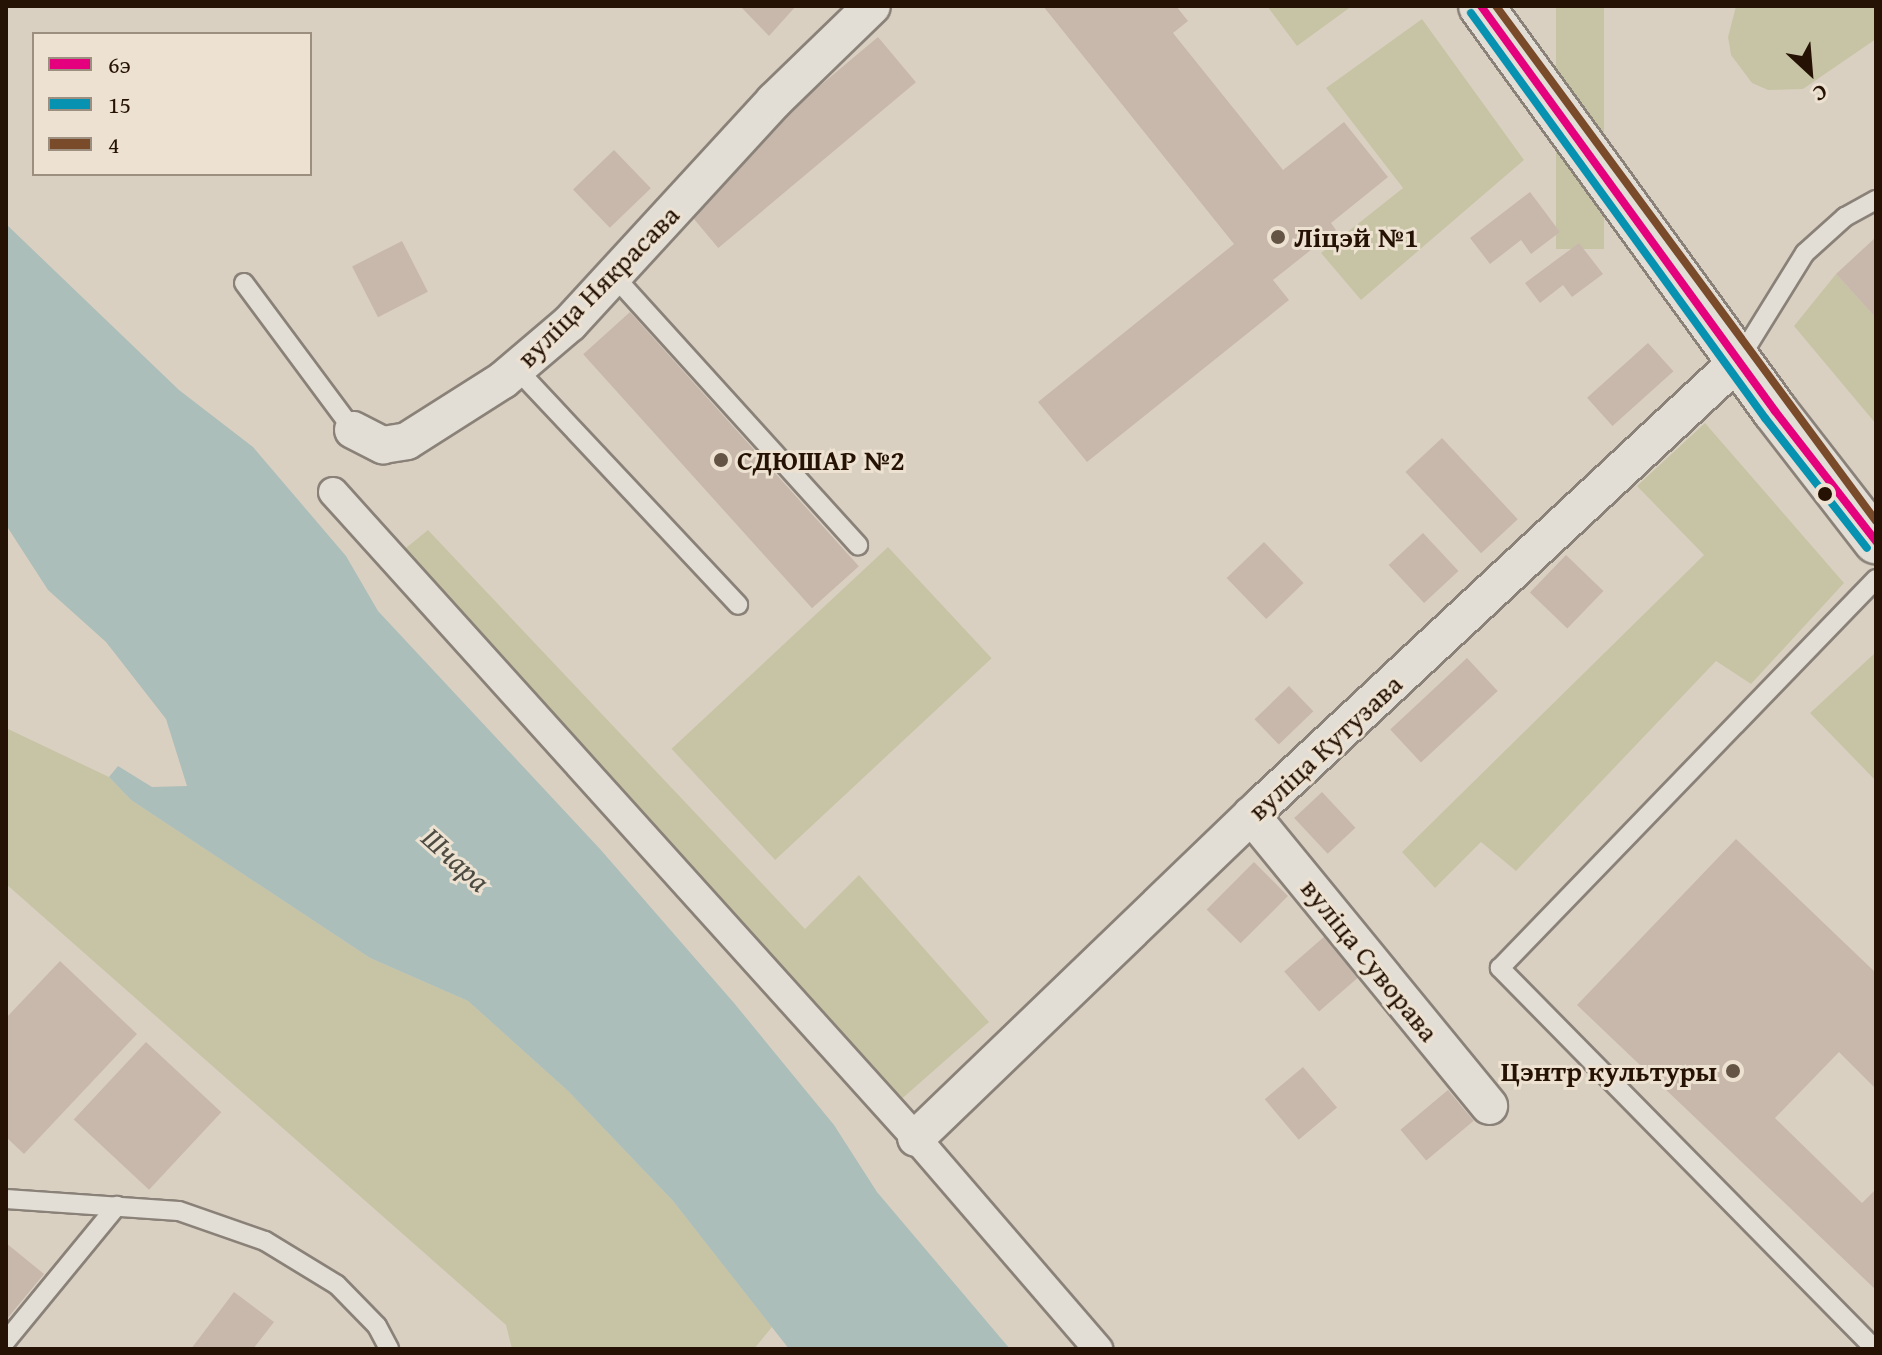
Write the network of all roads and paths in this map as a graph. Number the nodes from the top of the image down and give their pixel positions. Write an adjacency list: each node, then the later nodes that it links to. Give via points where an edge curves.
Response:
1 (872, 6): 4 (street, вуліца Някрасава, via 774,101)
2 (1481, 6): 6 (main road)
3 (1876, 200): 6 (lane, via 1845,217 1805,253)
4 (613, 275): 8 (street, вуліца Някрасава, via 570,323 452,417 407,441 383,445); 11 (lane)
5 (244, 283): 8 (lane, вуліца Някрасава)
6 (1738, 361): 10 (main road); 14 (street, вуліца Кутузава)
7 (528, 381): 13 (lane)
8 (353, 430)
9 (333, 492): 16 (street)
10 (1876, 541)
11 (858, 545)
12 (1876, 579): 22 (lane, via 1500,968)
13 (738, 605)
14 (1251, 815): 15 (street, вуліца Суворава); 16 (street, вуліца Кутузава)
15 (1489, 1106)
16 (916, 1138): 21 (street)
17 (6, 1199): 18 (lane)
18 (117, 1206): 19 (lane); 20 (lane, via 179,1211 265,1241 337,1285 377,1326)
19 (6, 1341)
20 (389, 1349)
21 (1098, 1349)
22 (1875, 1349)

